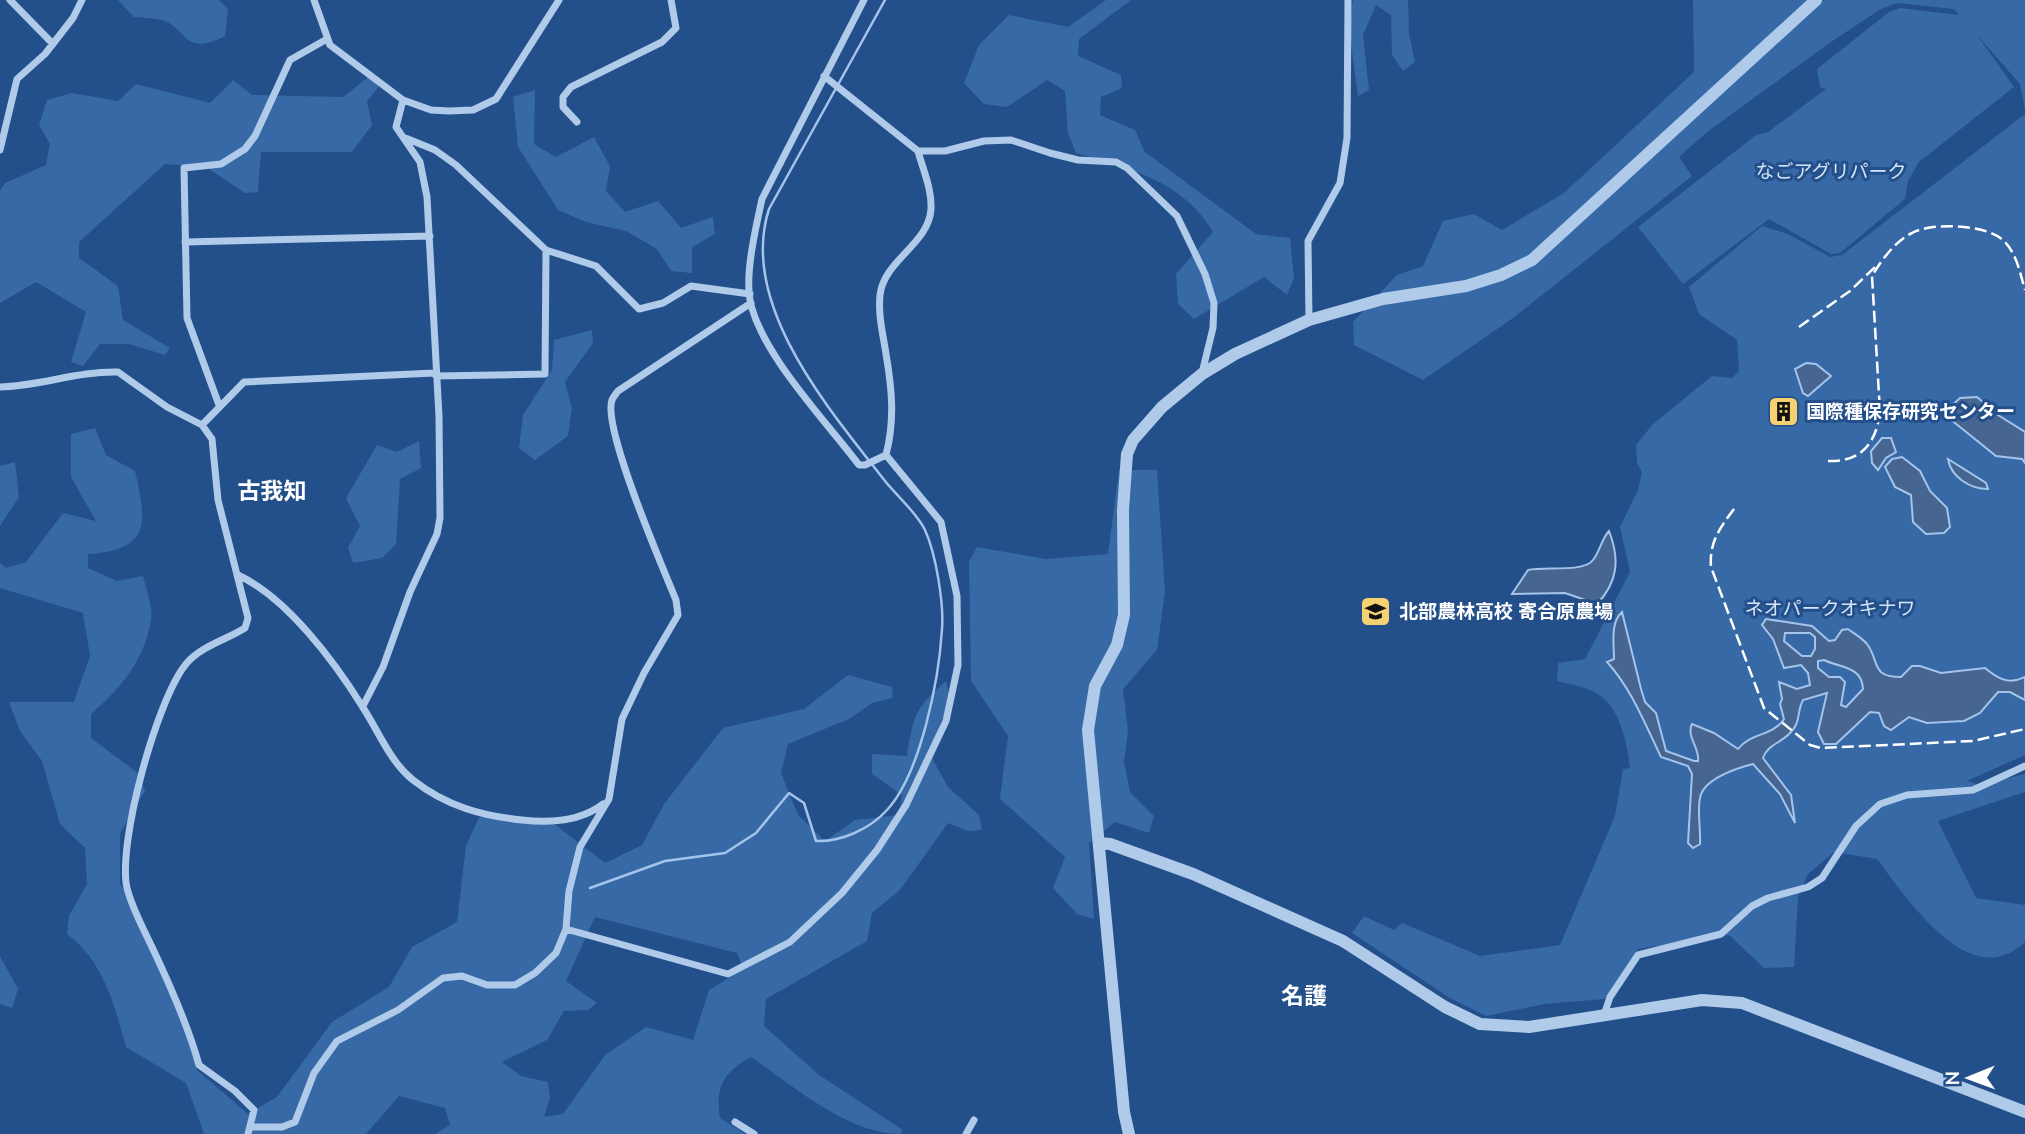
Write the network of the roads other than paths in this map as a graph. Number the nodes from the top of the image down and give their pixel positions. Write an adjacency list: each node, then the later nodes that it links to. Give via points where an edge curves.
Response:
1 (10, 0): 10 (street)
2 (82, 0): 10 (street)
3 (314, 0): 9 (street)
4 (559, 0): 12 (street, via 496,99 485,107 431,110)
5 (671, 0): 13 (street, via 676,28 662,43 571,87 563,97 563,107)
6 (864, 0): 11 (street)
7 (1348, 0): 21 (street, via 1347,138 1340,183 1308,241)
8 (1816, 0): 21 (street, via 1532,260 1466,286 1383,299)
9 (327, 39): 12 (street); 18 (street, via 290,60 245,149 221,164 184,168)
10 (53, 44): 15 (street, via 18,79)
11 (824, 76): 16 (street); 20 (street, via 762,199)
12 (403, 100): 14 (street, via 397,118)
13 (577, 122)
14 (400, 136): 17 (street, via 424,175); 19 (street, via 435,150 456,165)
15 (0, 150)
16 (918, 152): 22 (street, via 1011,140 1079,160 1127,167 1177,216 1205,274 1214,303); 27 (street, via 930,190 931,212 920,235 883,280 880,296 880,326 894,410)
17 (430, 236): 18 (street); 23 (street)
18 (185, 242): 25 (street, via 187,318)
19 (546, 250): 20 (street, via 596,266 639,309 663,303 691,286); 23 (street, via 545,374)
20 (750, 298): 27 (street, via 761,331 778,359 859,464); 31 (street, via 618,391 611,401 631,486 678,615 622,719)
21 (1310, 320): 22 (street)
22 (1202, 374): 32 (street, via 1162,407 1133,440 1128,454 1122,510 1124,615 1117,645 1095,686 1089,711)
23 (435, 375): 25 (street, via 244,382); 29 (street, via 437,534)
24 (0, 387): 26 (street, via 118,372)
25 (219, 405): 26 (street)
26 (202, 425): 28 (street, via 212,439 218,500)
27 (886, 455): 33 (street, via 941,522 957,596 958,665 946,722 922,777 877,850 842,893 790,942 728,974)
28 (238, 575): 29 (street, via 253,582 308,634); 38 (street, via 246,600 245,628 205,649 178,675 145,766 127,833 124,869 144,930 195,1043 199,1065 250,1104 254,1110)
29 (363, 706): 31 (street, via 405,772 432,793 468,811 526,821 570,820 591,814)
30 (2025, 766): 34 (street, via 1973,790 1907,795 1880,804 1856,826 1822,878 1808,887 1752,906 1708,940 1638,955 1605,1005)
31 (609, 799): 33 (street, via 580,847)
32 (1100, 843): 34 (street, via 1193,874 1343,941 1445,1007 1480,1024 1511,1028); 41 (street)
33 (566, 929): 38 (street, via 550,960 514,985 487,985 462,976 443,978 398,1010 337,1041 313,1073 295,1122)
34 (1604, 1016): 35 (street, via 1702,1000 1742,1003)
35 (2025, 1112)
36 (974, 1121): 40 (street)
37 (735, 1122): 39 (street)
38 (249, 1131)
39 (754, 1134)
40 (965, 1134)
41 (1129, 1134)

